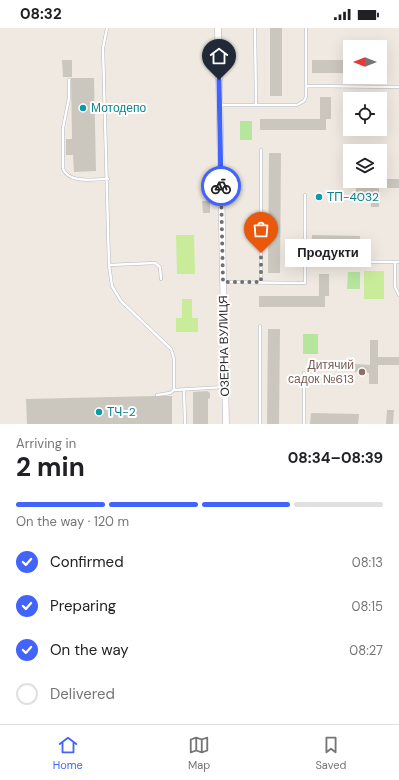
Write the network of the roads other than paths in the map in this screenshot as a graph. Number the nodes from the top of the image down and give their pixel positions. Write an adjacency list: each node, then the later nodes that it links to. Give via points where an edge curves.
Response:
1 (107, 28): 11 (lane, via 103,48)
2 (218, 28): 8 (street, ОЗЕРНА ВУЛИЦЯ)
3 (255, 28): 9 (lane)
4 (306, 28): 6 (lane)
5 (69, 80): 11 (lane, via 69,98 63,128 63,169 72,179)
6 (306, 86): 7 (lane); 9 (lane, via 306,97 297,105)
7 (399, 87)
8 (219, 105): 9 (lane); 18 (street, ОЗЕРНА ВУЛИЦЯ)
9 (256, 105)
10 (261, 150): 19 (lane)
11 (108, 179): 16 (lane)
12 (305, 195): 13 (lane)
13 (305, 261): 14 (lane); 19 (lane, via 305,283)
14 (395, 262): 15 (lane); 20 (lane, via 394,287)
15 (399, 262)
16 (110, 265): 17 (lane, via 155,263 160,267); 24 (lane, via 112,286 121,301 171,349 174,359)
17 (161, 279)
18 (223, 282): 19 (lane); 23 (street, ОЗЕРНА ВУЛИЦЯ)
19 (261, 282)
20 (399, 294)
21 (260, 326): 29 (lane)
22 (304, 373): 30 (lane)
23 (225, 387): 25 (lane); 28 (street, ОЗЕРНА ВУЛИЦЯ)
24 (174, 390): 25 (lane); 26 (lane, via 170,394)
25 (184, 390): 27 (lane)
26 (157, 395)
27 (185, 424)
28 (226, 424)
29 (260, 424)
30 (304, 424)

